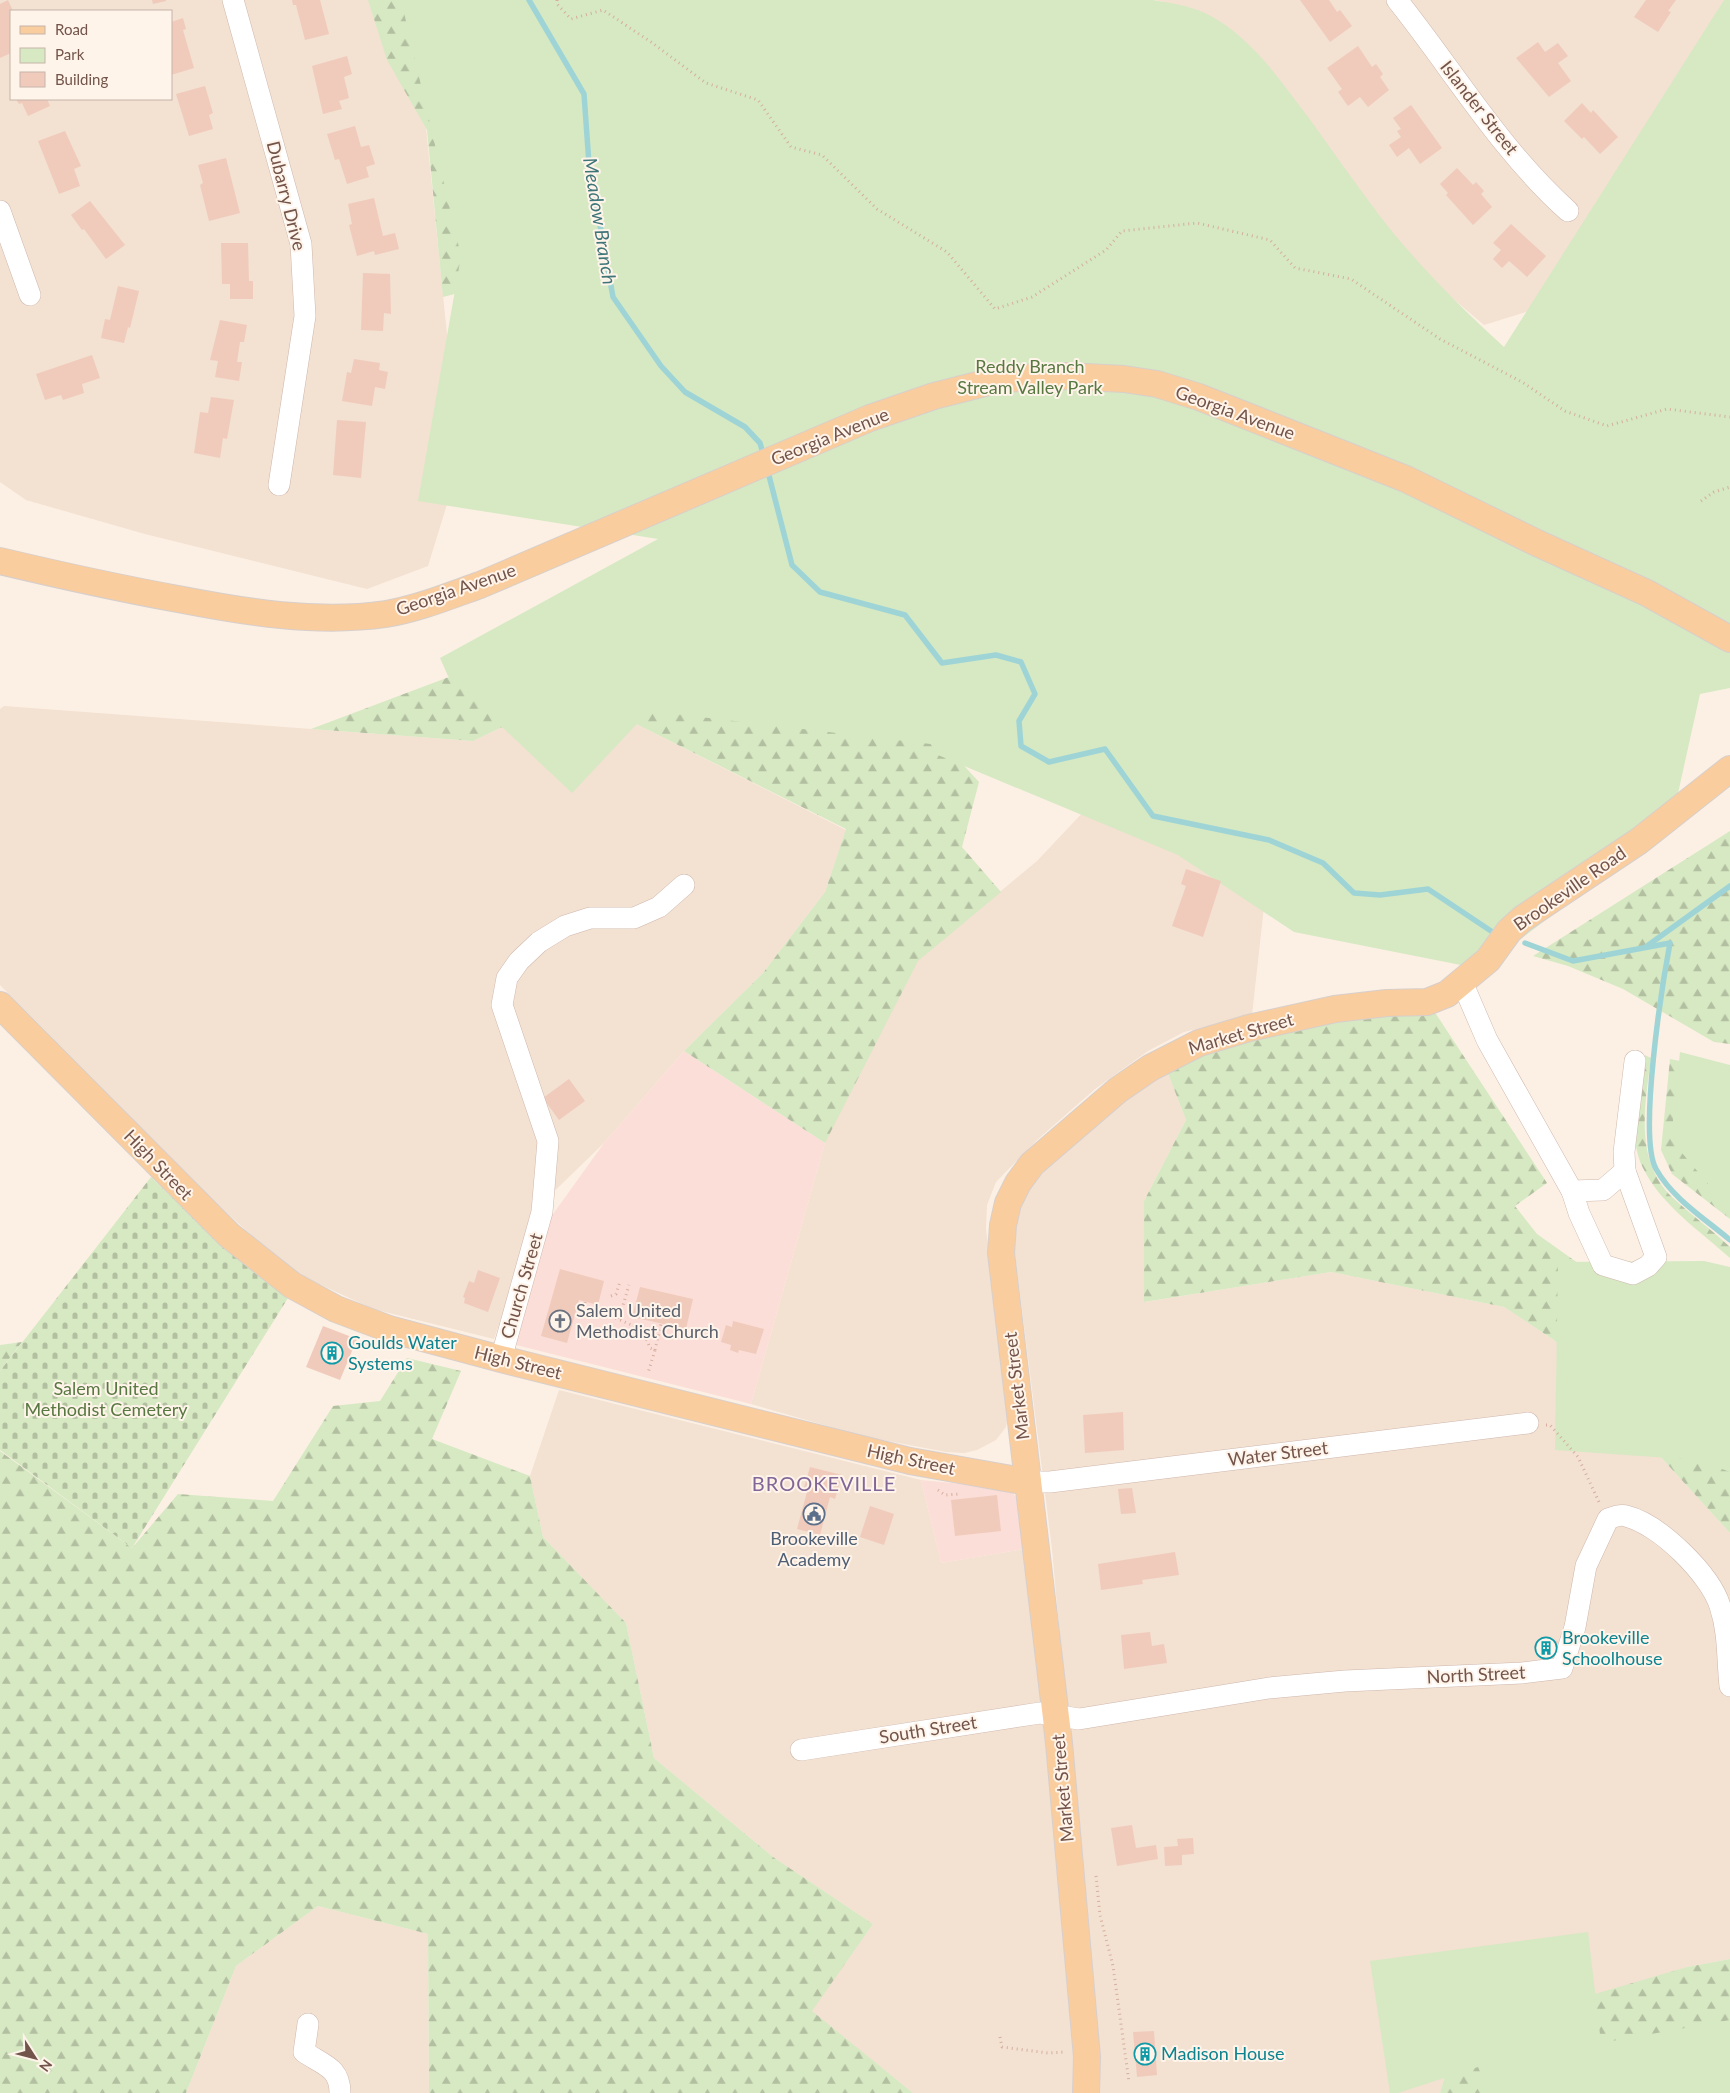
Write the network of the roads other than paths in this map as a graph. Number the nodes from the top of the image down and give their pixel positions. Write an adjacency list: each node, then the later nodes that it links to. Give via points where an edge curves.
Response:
1 (232, 0): 6 (street, Dubarry Drive, via 302,244 304,316)
2 (1397, 0): 3 (street, Islander Street, via 1481,114 1548,193)
3 (1568, 210)
4 (0, 211): 5 (street)
5 (30, 295)
6 (279, 485)
7 (0, 561): 8 (main road, Georgia Avenue, via 85,582 236,610 333,618 378,615 480,585 870,418 934,396 1001,379 1067,376 1157,384 1199,397 1406,479)
8 (1647, 593): 9 (main road, Georgia Avenue); 10 (main road, Georgia Avenue)
9 (1730, 617)
10 (1730, 638)
11 (1730, 755): 13 (main road, Brookeville Road)
12 (1730, 769): 13 (main road, Brookeville Road)
13 (1685, 805): 15 (main road, Brookeville Road, via 1639,841 1522,919 1488,960)
14 (684, 885): 20 (street, Church Street, via 659,908 634,918 590,918 565,926 539,942 507,978 502,1005 548,1141 542,1212)
15 (1462, 982): 19 (street, via 1487,1040); 22 (main road, Market Street, via 1447,994 1426,1002 1335,1009 1199,1043 1170,1056 1118,1090 1032,1164 1008,1203 1001,1253)
16 (0, 1005): 20 (main road, High Street, via 206,1213 292,1285 358,1318)
17 (1635, 1062): 18 (street, via 1624,1152)
18 (1625, 1171): 19 (street, via 1603,1190); 19 (street, via 1656,1257 1633,1274 1603,1265)
19 (1572, 1191)
20 (501, 1359): 22 (main road, High Street, via 910,1461)
21 (1528, 1423): 22 (street, Water Street, via 1050,1482)
22 (1028, 1482): 24 (main road, Market Street)
23 (1730, 1686): 24 (street, North Street, via 1727,1633 1720,1604 1696,1567 1671,1542 1648,1525 1625,1515 1608,1519 1586,1566 1575,1627 1562,1668 1269,1688 1079,1719)
24 (1056, 1716): 25 (street, South Street, via 1040,1713); 28 (main road, Market Street, via 1086,2047)
25 (801, 1750)
26 (308, 2024): 27 (street, via 304,2052 330,2067 340,2079)
27 (340, 2093)
28 (1086, 2093)

